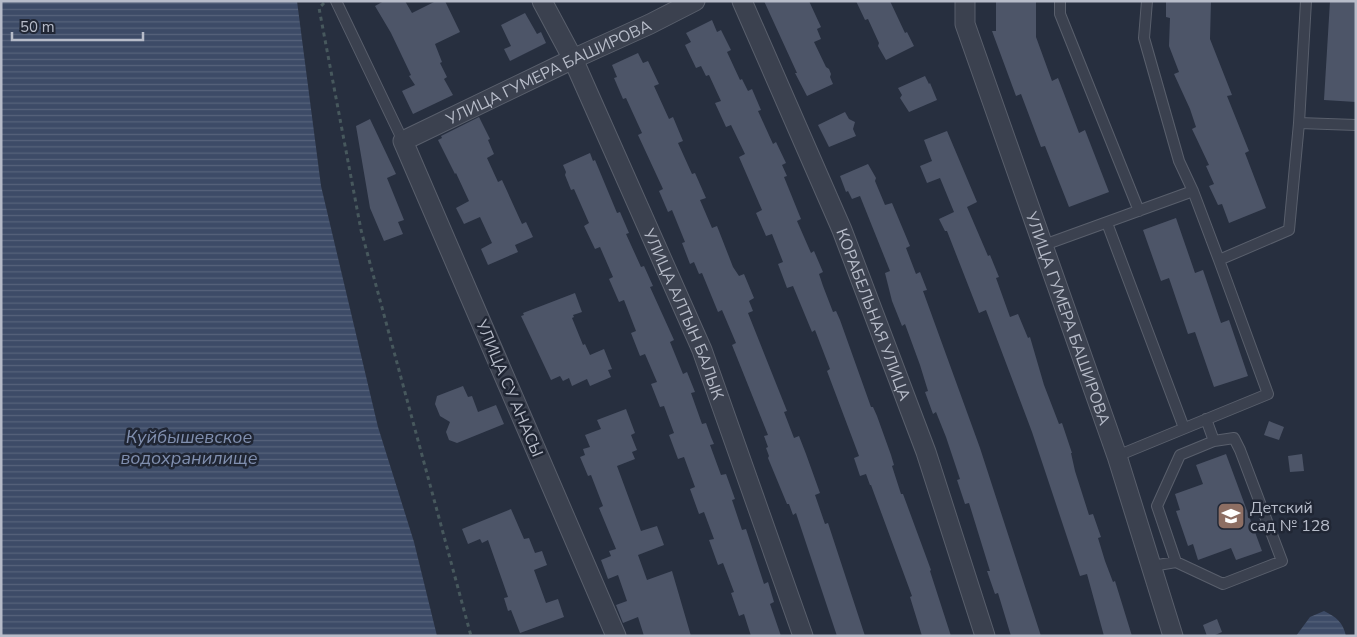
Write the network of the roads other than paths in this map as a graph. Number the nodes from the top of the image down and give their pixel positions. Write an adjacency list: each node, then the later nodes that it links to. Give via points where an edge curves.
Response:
1 (336, 1): 12 (lane)
2 (542, 1): 9 (street, УЛИЦА АЛТЫН БАЛЫК)
3 (695, 1): 9 (street, УЛИЦА ГУМЕРА БАШИРОВА)
4 (742, 1): 26 (street, КОРАБЕЛЬНАЯ УЛИЦА, via 842,230 926,452)
5 (965, 1): 16 (street, УЛИЦА ГУМЕРА БАШИРОВА, via 964,24)
6 (1060, 1): 14 (lane, via 1060,14)
7 (1147, 1): 13 (lane, via 1144,38 1178,161)
8 (1306, 1): 10 (lane)
9 (573, 59): 12 (street, УЛИЦА ГУМЕРА БАШИРОВА); 25 (street, УЛИЦА АЛТЫН БАЛЫК, via 702,350)
10 (1299, 124): 11 (lane); 17 (lane, via 1289,230)
11 (1356, 125)
12 (403, 141): 24 (street, УЛИЦА СУ АНАСЫ)
13 (1193, 191): 14 (lane); 17 (lane)
14 (1139, 211): 15 (lane)
15 (1107, 223): 16 (lane); 19 (lane)
16 (1044, 246): 21 (street, УЛИЦА ГУМЕРА БАШИРОВА)
17 (1219, 260): 18 (lane, via 1268,394)
18 (1206, 419): 19 (lane); 20 (lane)
19 (1184, 428): 21 (lane)
20 (1214, 441): 22 (lane, via 1180,456 1157,506); 22 (lane, via 1234,438 1282,561 1223,584)
21 (1117, 456): 23 (street, УЛИЦА ГУМЕРА БАШИРОВА)
22 (1176, 562): 23 (lane)
23 (1152, 566): 27 (street, УЛИЦА ГУМЕРА БАШИРОВА)
24 (616, 636)
25 (803, 636)
26 (985, 636)
27 (1173, 636)

